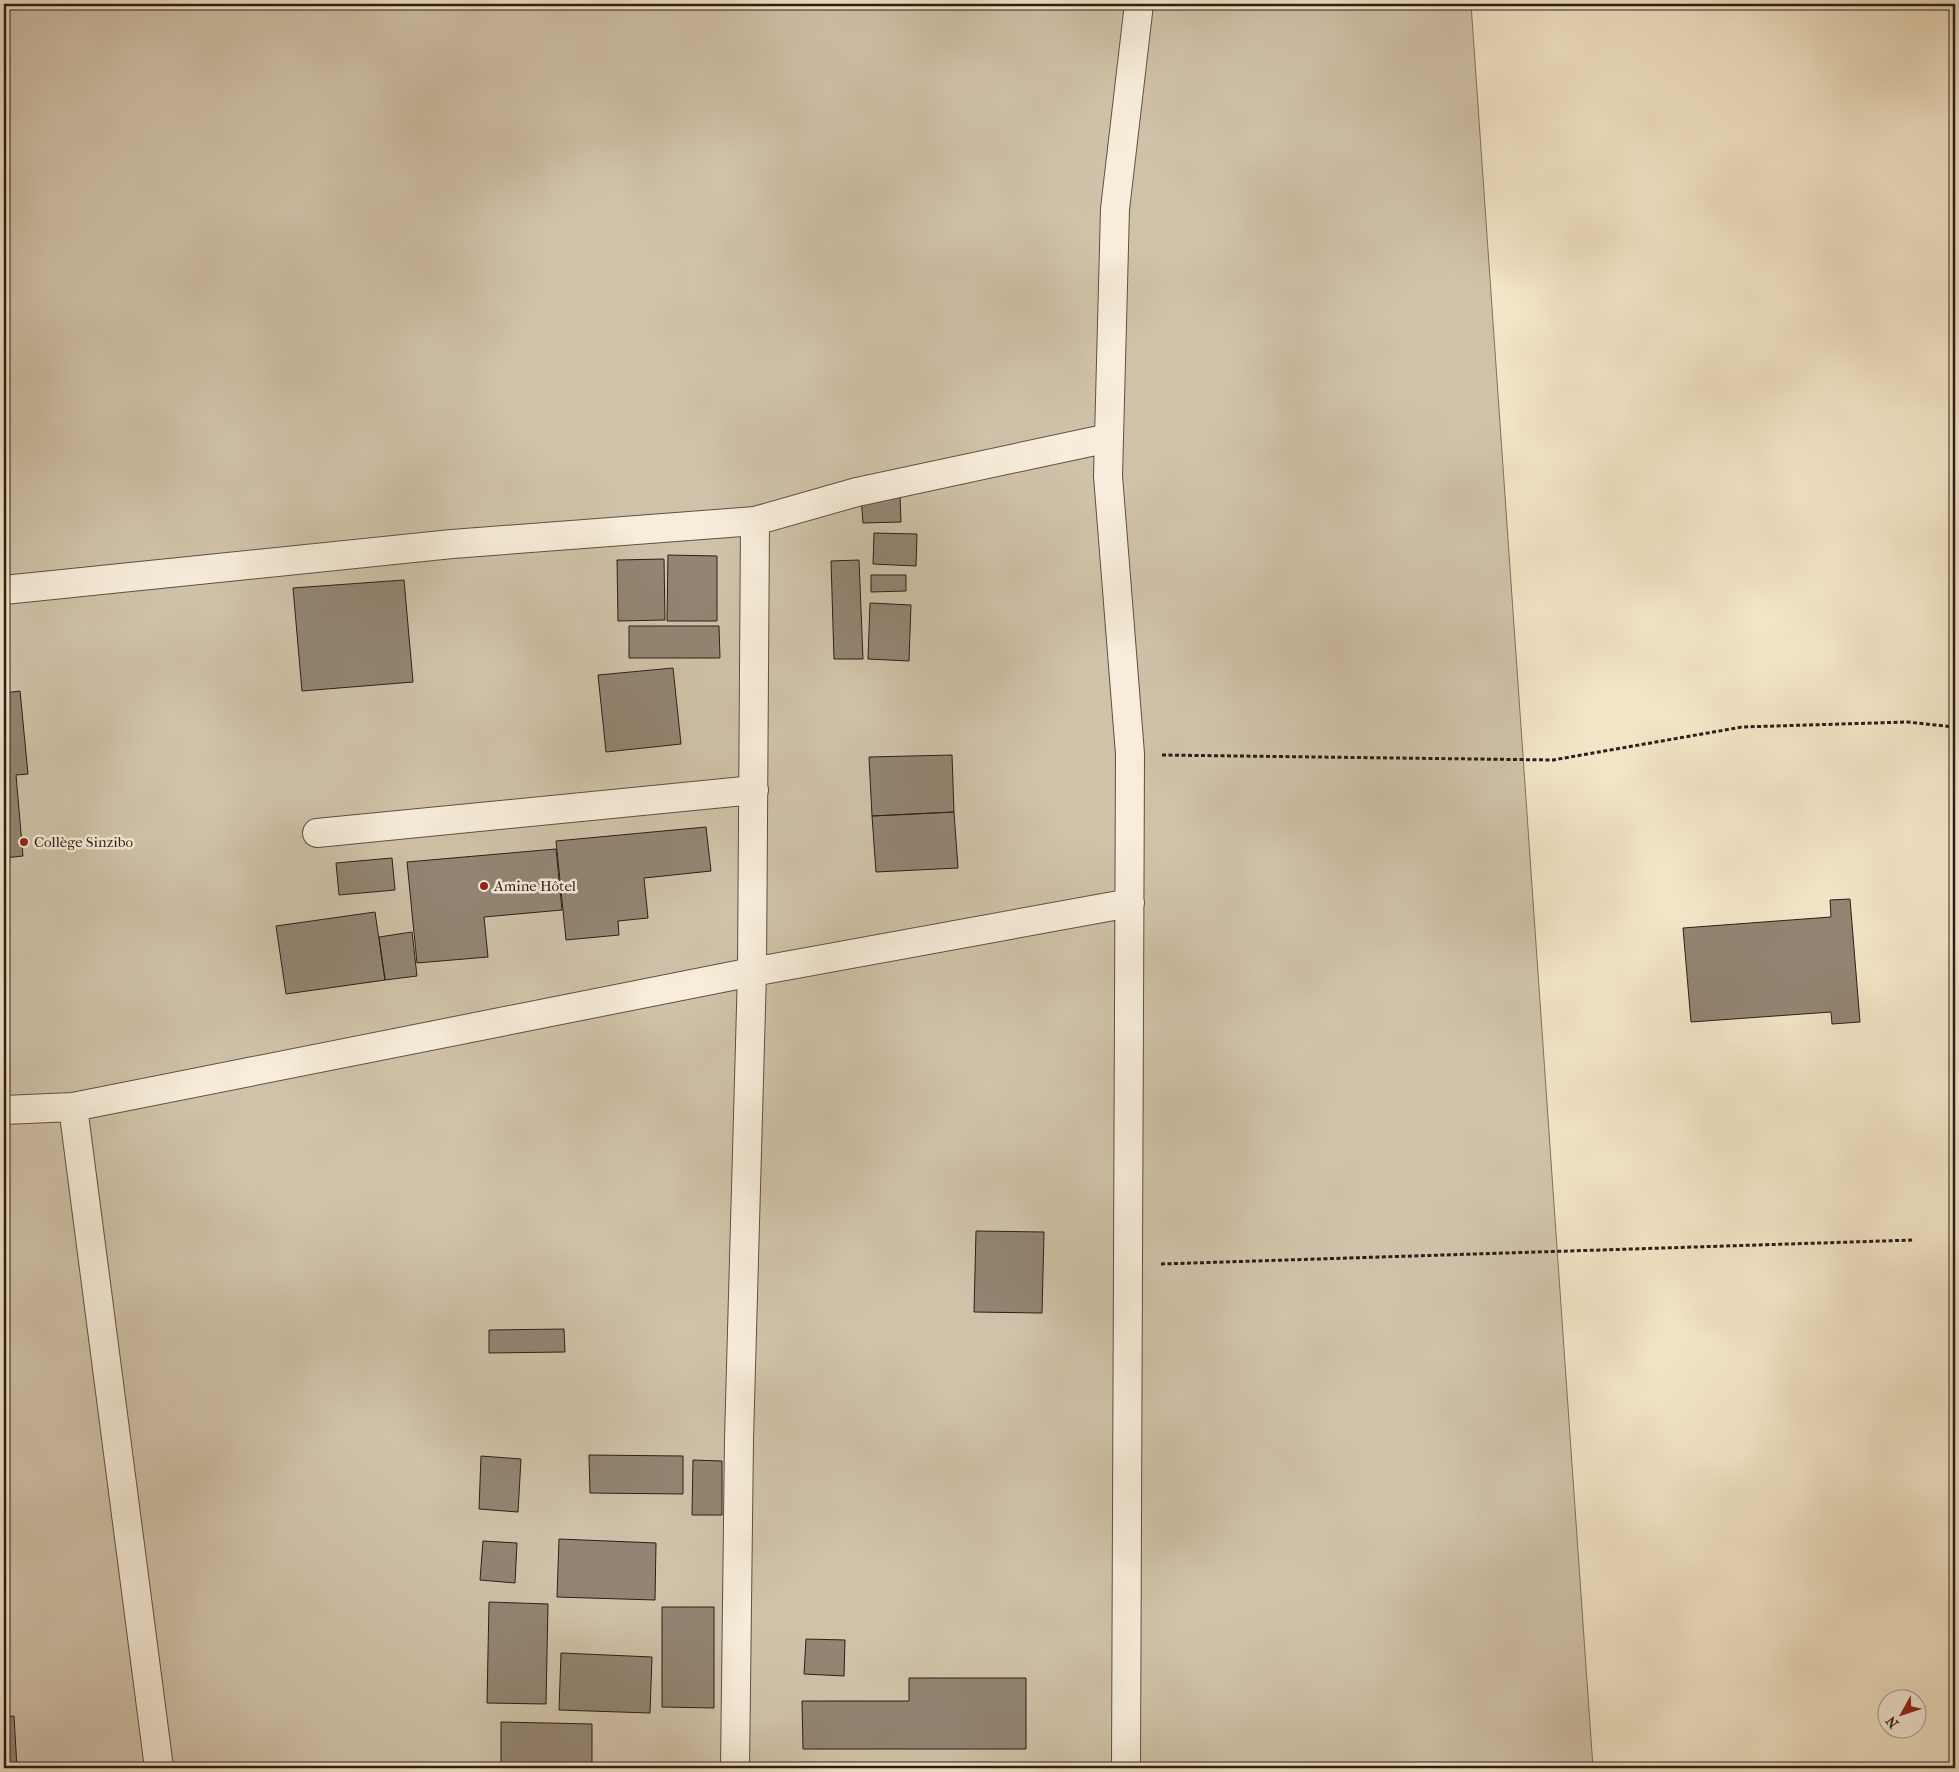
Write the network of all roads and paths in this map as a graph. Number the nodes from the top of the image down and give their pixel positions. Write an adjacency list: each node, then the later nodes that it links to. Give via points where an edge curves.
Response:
1 (1139, 4): 2 (street, via 1115,209)
2 (1109, 438): 3 (street, via 857,492); 6 (street, via 1108,476)
3 (755, 521): 4 (street, via 452,544); 7 (street)
4 (4, 590)
5 (1955, 727): 6 (path, via 1907,722 1742,727 1553,760)
6 (1130, 754): 9 (street)
7 (754, 790): 8 (street); 10 (street)
8 (318, 833)
9 (1130, 903): 10 (street); 14 (street)
10 (752, 972): 11 (street); 16 (street, via 739,1439)
11 (73, 1107): 12 (street); 15 (street)
12 (4, 1110)
13 (1914, 1240): 14 (path)
14 (1128, 1265): 17 (street)
15 (159, 1768)
16 (735, 1768)
17 (1126, 1768)

